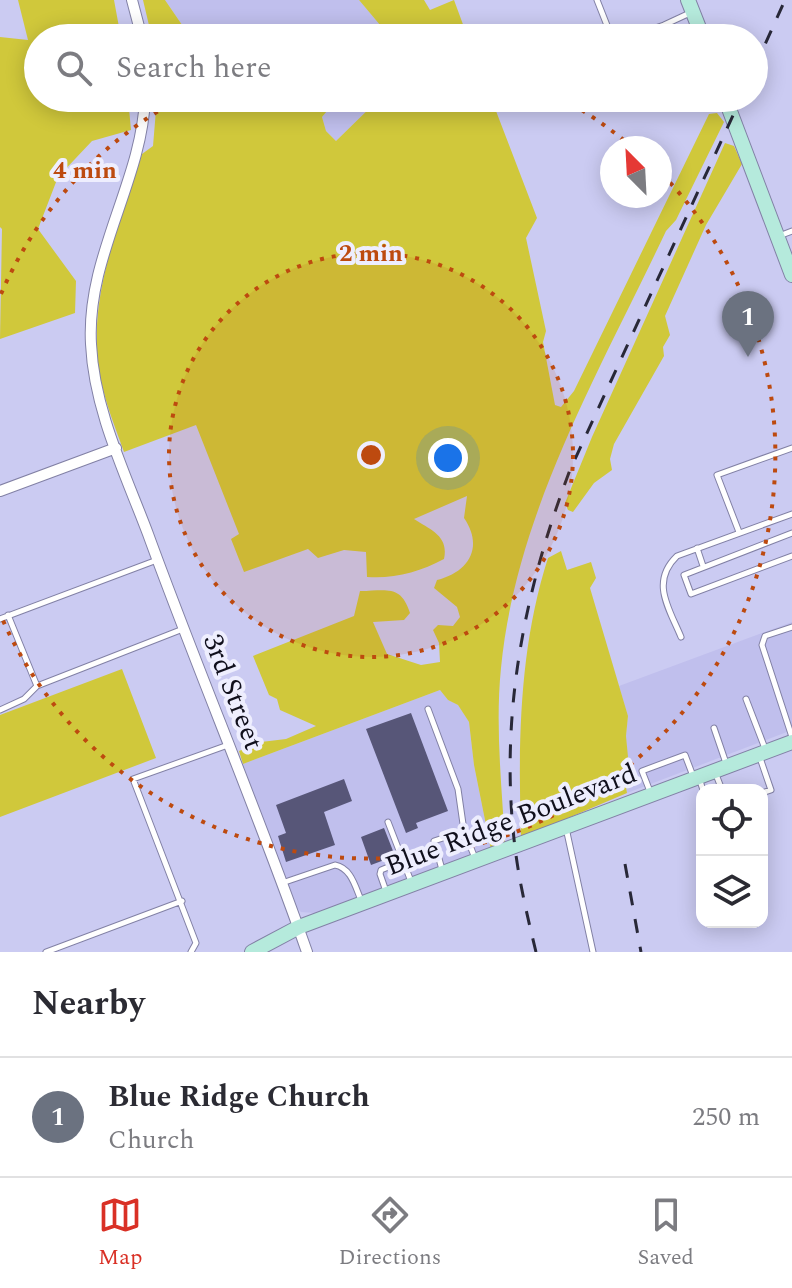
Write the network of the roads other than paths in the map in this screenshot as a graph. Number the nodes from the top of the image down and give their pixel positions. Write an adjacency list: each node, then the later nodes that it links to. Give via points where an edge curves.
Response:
1 (132, 0): 4 (street)
2 (597, 0): 5 (lane)
3 (691, 6): 6 (lane)
4 (138, 24)
5 (606, 24)
6 (654, 24)
7 (143, 112): 11 (street, 3rd Street, via 97,280 91,322 96,388)
8 (731, 112): 9 (main road)
9 (785, 234): 10 (main road)
10 (792, 275)
11 (116, 448): 13 (street); 19 (street, 3rd Street)
12 (792, 448): 15 (lane, via 717,475)
13 (0, 491)
14 (792, 514): 15 (lane)
15 (739, 532): 17 (lane)
16 (792, 533): 20 (lane)
17 (697, 548): 20 (lane); 25 (lane, via 668,565 661,588)
18 (792, 556): 20 (lane, via 691,594 684,575)
19 (157, 560): 21 (lane); 24 (street, 3rd Street)
20 (703, 566)
21 (8, 615): 22 (lane); 26 (lane)
22 (0, 619)
23 (792, 627): 31 (lane, via 765,636 762,645)
24 (184, 629): 26 (lane); 34 (street, 3rd Street)
25 (681, 637)
26 (37, 686): 29 (lane)
27 (746, 699): 35 (lane)
28 (428, 709): 43 (lane, via 458,789)
29 (0, 710)
30 (792, 712): 31 (lane)
31 (785, 715): 33 (lane)
32 (714, 728): 36 (lane)
33 (792, 740): 35 (main road, Blue Ridge Boulevard)
34 (228, 745): 47 (street, 3rd Street); 50 (lane, via 133,779)
35 (763, 753): 36 (main road, Blue Ridge Boulevard); 39 (lane)
36 (721, 769): 37 (main road, Blue Ridge Boulevard); 38 (lane)
37 (699, 782): 40 (main road, Blue Ridge Boulevard); 40 (lane, via 685,755 642,771)
38 (722, 784)
39 (768, 791)
40 (651, 795): 42 (main road, Blue Ridge Boulevard)
41 (388, 822): 44 (lane)
42 (566, 827): 45 (main road, Blue Ridge Boulevard); 57 (lane)
43 (464, 831): 45 (lane); 46 (lane, via 434,841)
44 (403, 861): 48 (lane); 49 (lane, via 381,870)
45 (476, 861): 46 (main road, Blue Ridge Boulevard)
46 (443, 873): 48 (main road, Blue Ridge Boulevard)
47 (281, 883): 51 (lane, via 342,866); 52 (street, 3rd Street)
48 (412, 885): 49 (main road, Blue Ridge Boulevard)
49 (387, 894): 51 (main road, Blue Ridge Boulevard)
50 (182, 901): 53 (lane); 54 (lane, via 196,943)
51 (362, 904): 52 (main road, Blue Ridge Boulevard)
52 (299, 927): 55 (main road, Blue Ridge Boulevard); 56 (street, 3rd Street)
53 (46, 952)
54 (191, 952)
55 (252, 952)
56 (307, 952)
57 (593, 952)

